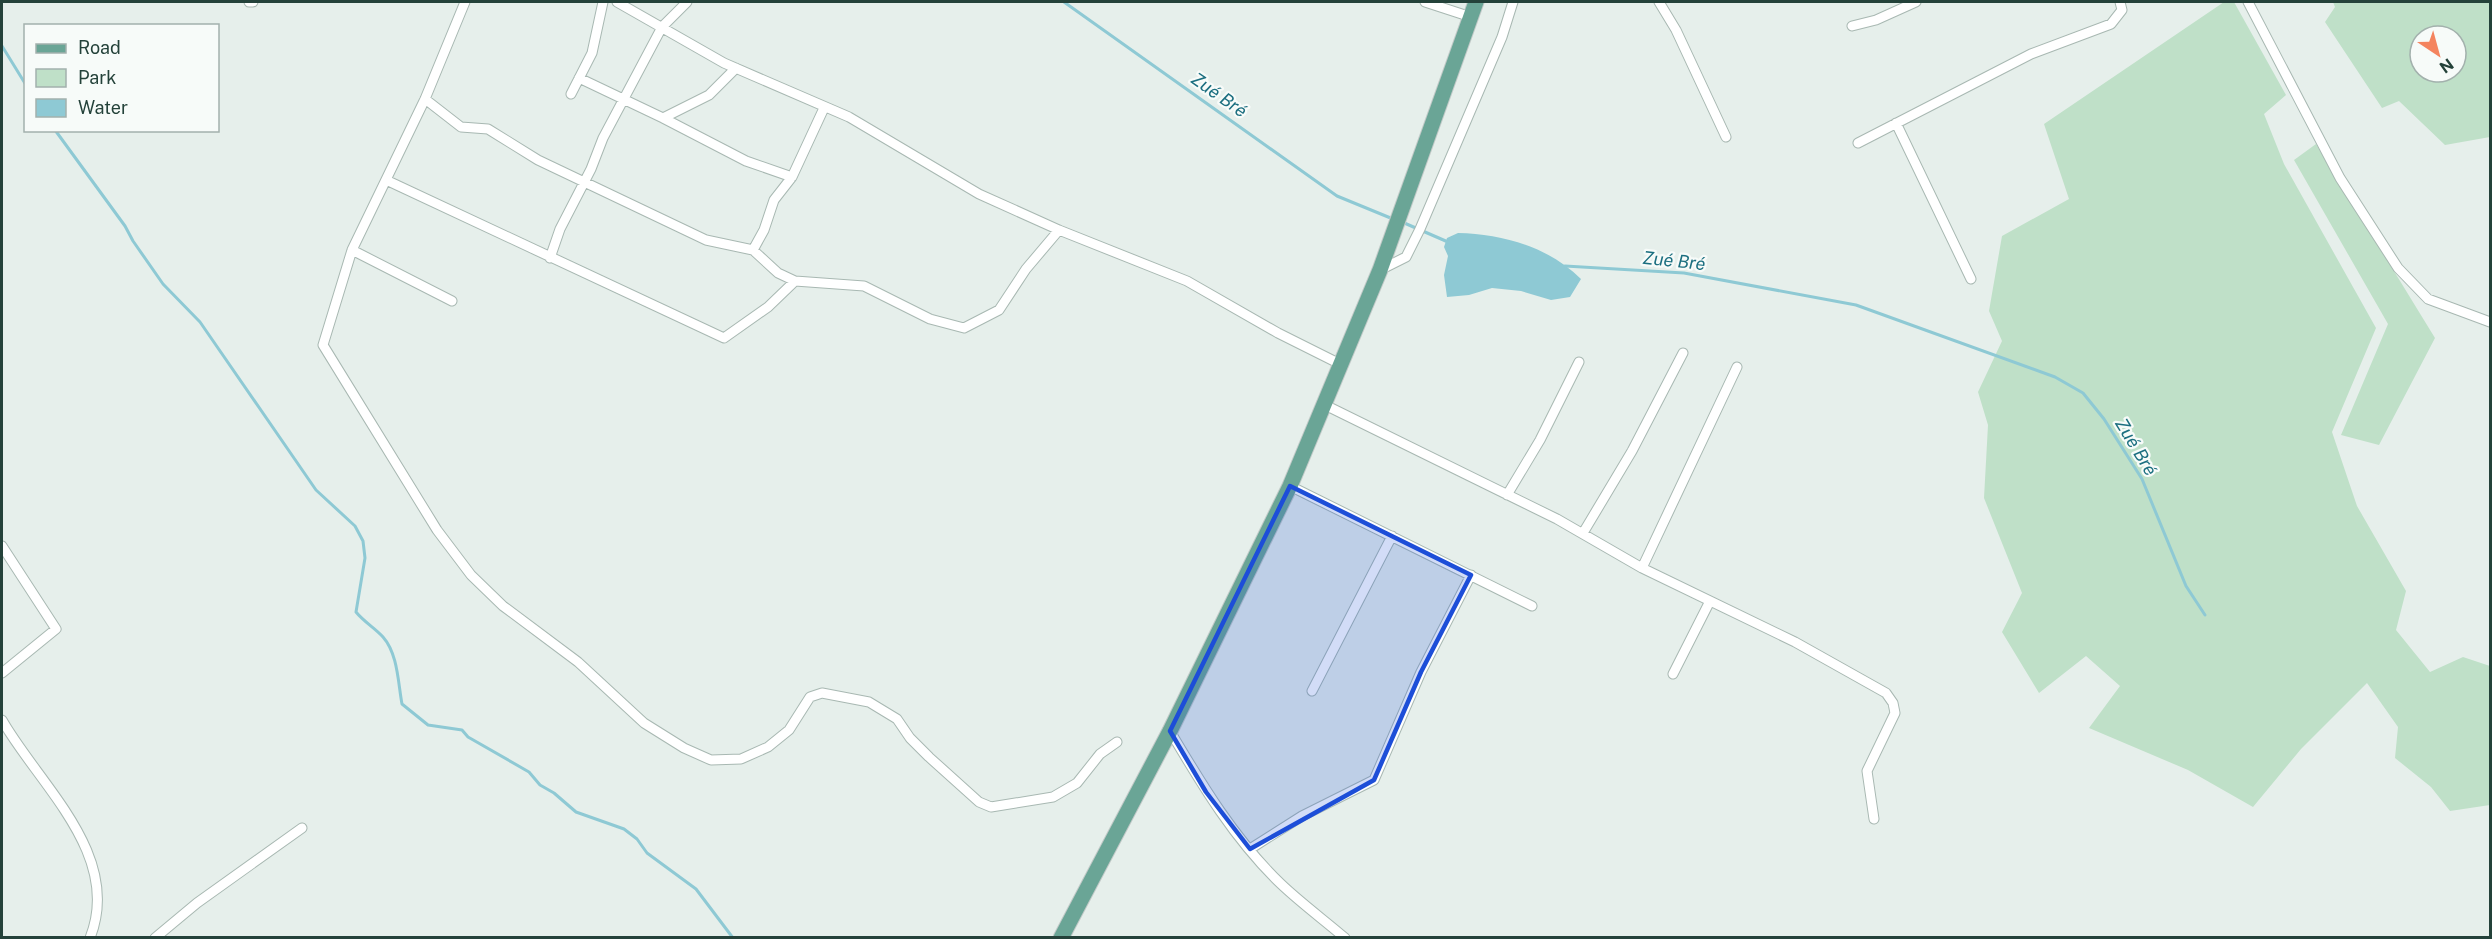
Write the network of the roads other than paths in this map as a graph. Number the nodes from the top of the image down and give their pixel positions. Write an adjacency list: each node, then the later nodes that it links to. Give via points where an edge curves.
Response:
1 (465, 2): 18 (street)
2 (603, 2): 16 (street, via 592,53)
3 (617, 2): 14 (street)
4 (687, 2): 14 (street)
5 (1428, 2): 12 (street)
6 (1476, 2): 12 (main road)
7 (1513, 2): 32 (street, via 1502,37 1420,229 1406,257)
8 (1916, 2): 13 (street)
9 (2120, 2): 22 (street, via 2122,10 2111,24 2031,54)
10 (2248, 2): 36 (street, via 2340,178 2398,268 2428,299)
11 (1663, 3): 23 (street)
12 (1471, 17): 32 (main road)
13 (1852, 26)
14 (662, 27): 15 (street); 19 (street)
15 (736, 68): 20 (street); 21 (street, via 709,95)
16 (579, 78): 17 (street); 19 (street)
17 (570, 94)
18 (425, 99): 26 (street); 27 (street, via 461,127 488,129 538,160)
19 (624, 100): 21 (street); 27 (street)
20 (824, 108): 25 (street); 28 (street, via 849,117 979,194)
21 (663, 118): 25 (street, via 746,161)
22 (1896, 123): 24 (street); 33 (street)
23 (1726, 137)
24 (1858, 142)
25 (792, 177): 30 (street, via 774,200)
26 (386, 180): 29 (street); 31 (street)
27 (584, 181): 30 (street, via 706,240); 31 (street)
28 (1059, 230): 34 (street, via 999,310 964,328 930,319 864,286); 39 (street, via 1187,281)
29 (352, 250): 35 (street); 56 (street, via 323,345 437,530 471,575 503,606 578,662 644,723 711,760 741,759 768,747 789,730 810,697 822,693 869,702 897,719 916,745 979,802 991,807 1053,797 1077,783 1100,754)
30 (753, 250): 34 (street, via 778,273)
31 (550, 258): 34 (street, via 724,338 768,307)
32 (1380, 270): 39 (main road)
33 (1971, 279)
34 (795, 280)
35 (452, 301)
36 (2490, 322)
37 (1683, 353): 44 (street, via 1632,451)
38 (1580, 362): 43 (street)
39 (1340, 364): 41 (main road)
40 (1737, 367): 47 (street)
41 (1325, 405): 42 (main road); 43 (street)
42 (1290, 486): 45 (street); 55 (main road)
43 (1507, 495): 44 (street)
44 (1583, 533): 47 (street)
45 (1392, 536): 48 (street); 53 (street)
46 (2, 546): 51 (street, via 56,629)
47 (1642, 568): 49 (street)
48 (1471, 576): 50 (street); 59 (street, via 1421,672 1374,780 1302,816)
49 (1710, 601): 52 (street); 57 (street, via 1795,642 1886,693 1895,713 1867,771)
50 (1533, 606)
51 (2, 673)
52 (1673, 674)
53 (1312, 691)
54 (2, 720): 60 (street, via 89,851 99,890 98,919)
55 (1170, 731): 59 (street, via 1206,792); 62 (main road)
56 (1117, 742)
57 (1874, 819)
58 (302, 828): 61 (street)
59 (1250, 849): 63 (street, via 1281,883)
60 (90, 938)
61 (155, 938)
62 (1061, 938)
63 (1345, 938)

